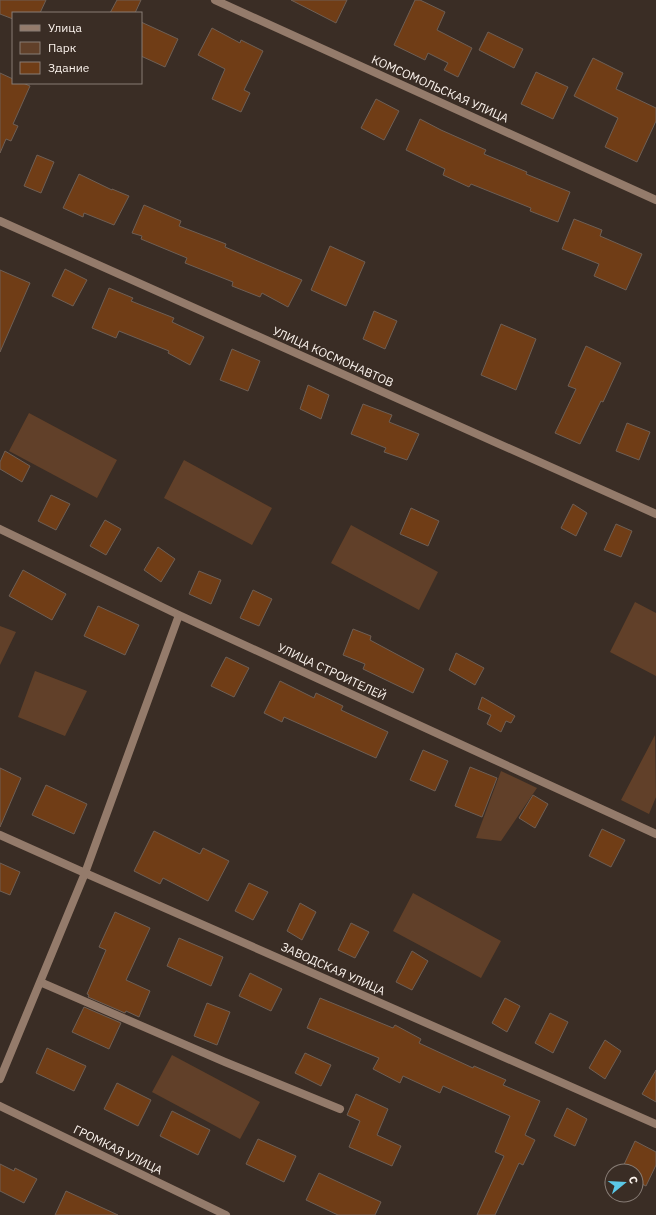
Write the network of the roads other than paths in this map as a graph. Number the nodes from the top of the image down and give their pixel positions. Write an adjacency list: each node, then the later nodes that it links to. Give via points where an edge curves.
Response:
1 (215, 0): 2 (street, КОМСОМОЛЬСКАЯ УЛИЦА)
2 (656, 200)
3 (0, 221): 4 (street, УЛИЦА КОСМОНАВТОВ)
4 (656, 514)
5 (0, 529): 6 (street, УЛИЦА СТРОИТЕЛЕЙ)
6 (178, 615): 7 (street, УЛИЦА СТРОИТЕЛЕЙ); 9 (street)
7 (656, 834)
8 (0, 835): 9 (street, ЗАВОДСКАЯ УЛИЦА)
9 (85, 873): 10 (street); 14 (street, ЗАВОДСКАЯ УЛИЦА)
10 (40, 982): 11 (street); 13 (street)
11 (0, 1078)
12 (0, 1106): 15 (street, ГРОМКАЯ УЛИЦА)
13 (340, 1109)
14 (656, 1124)
15 (226, 1215)

